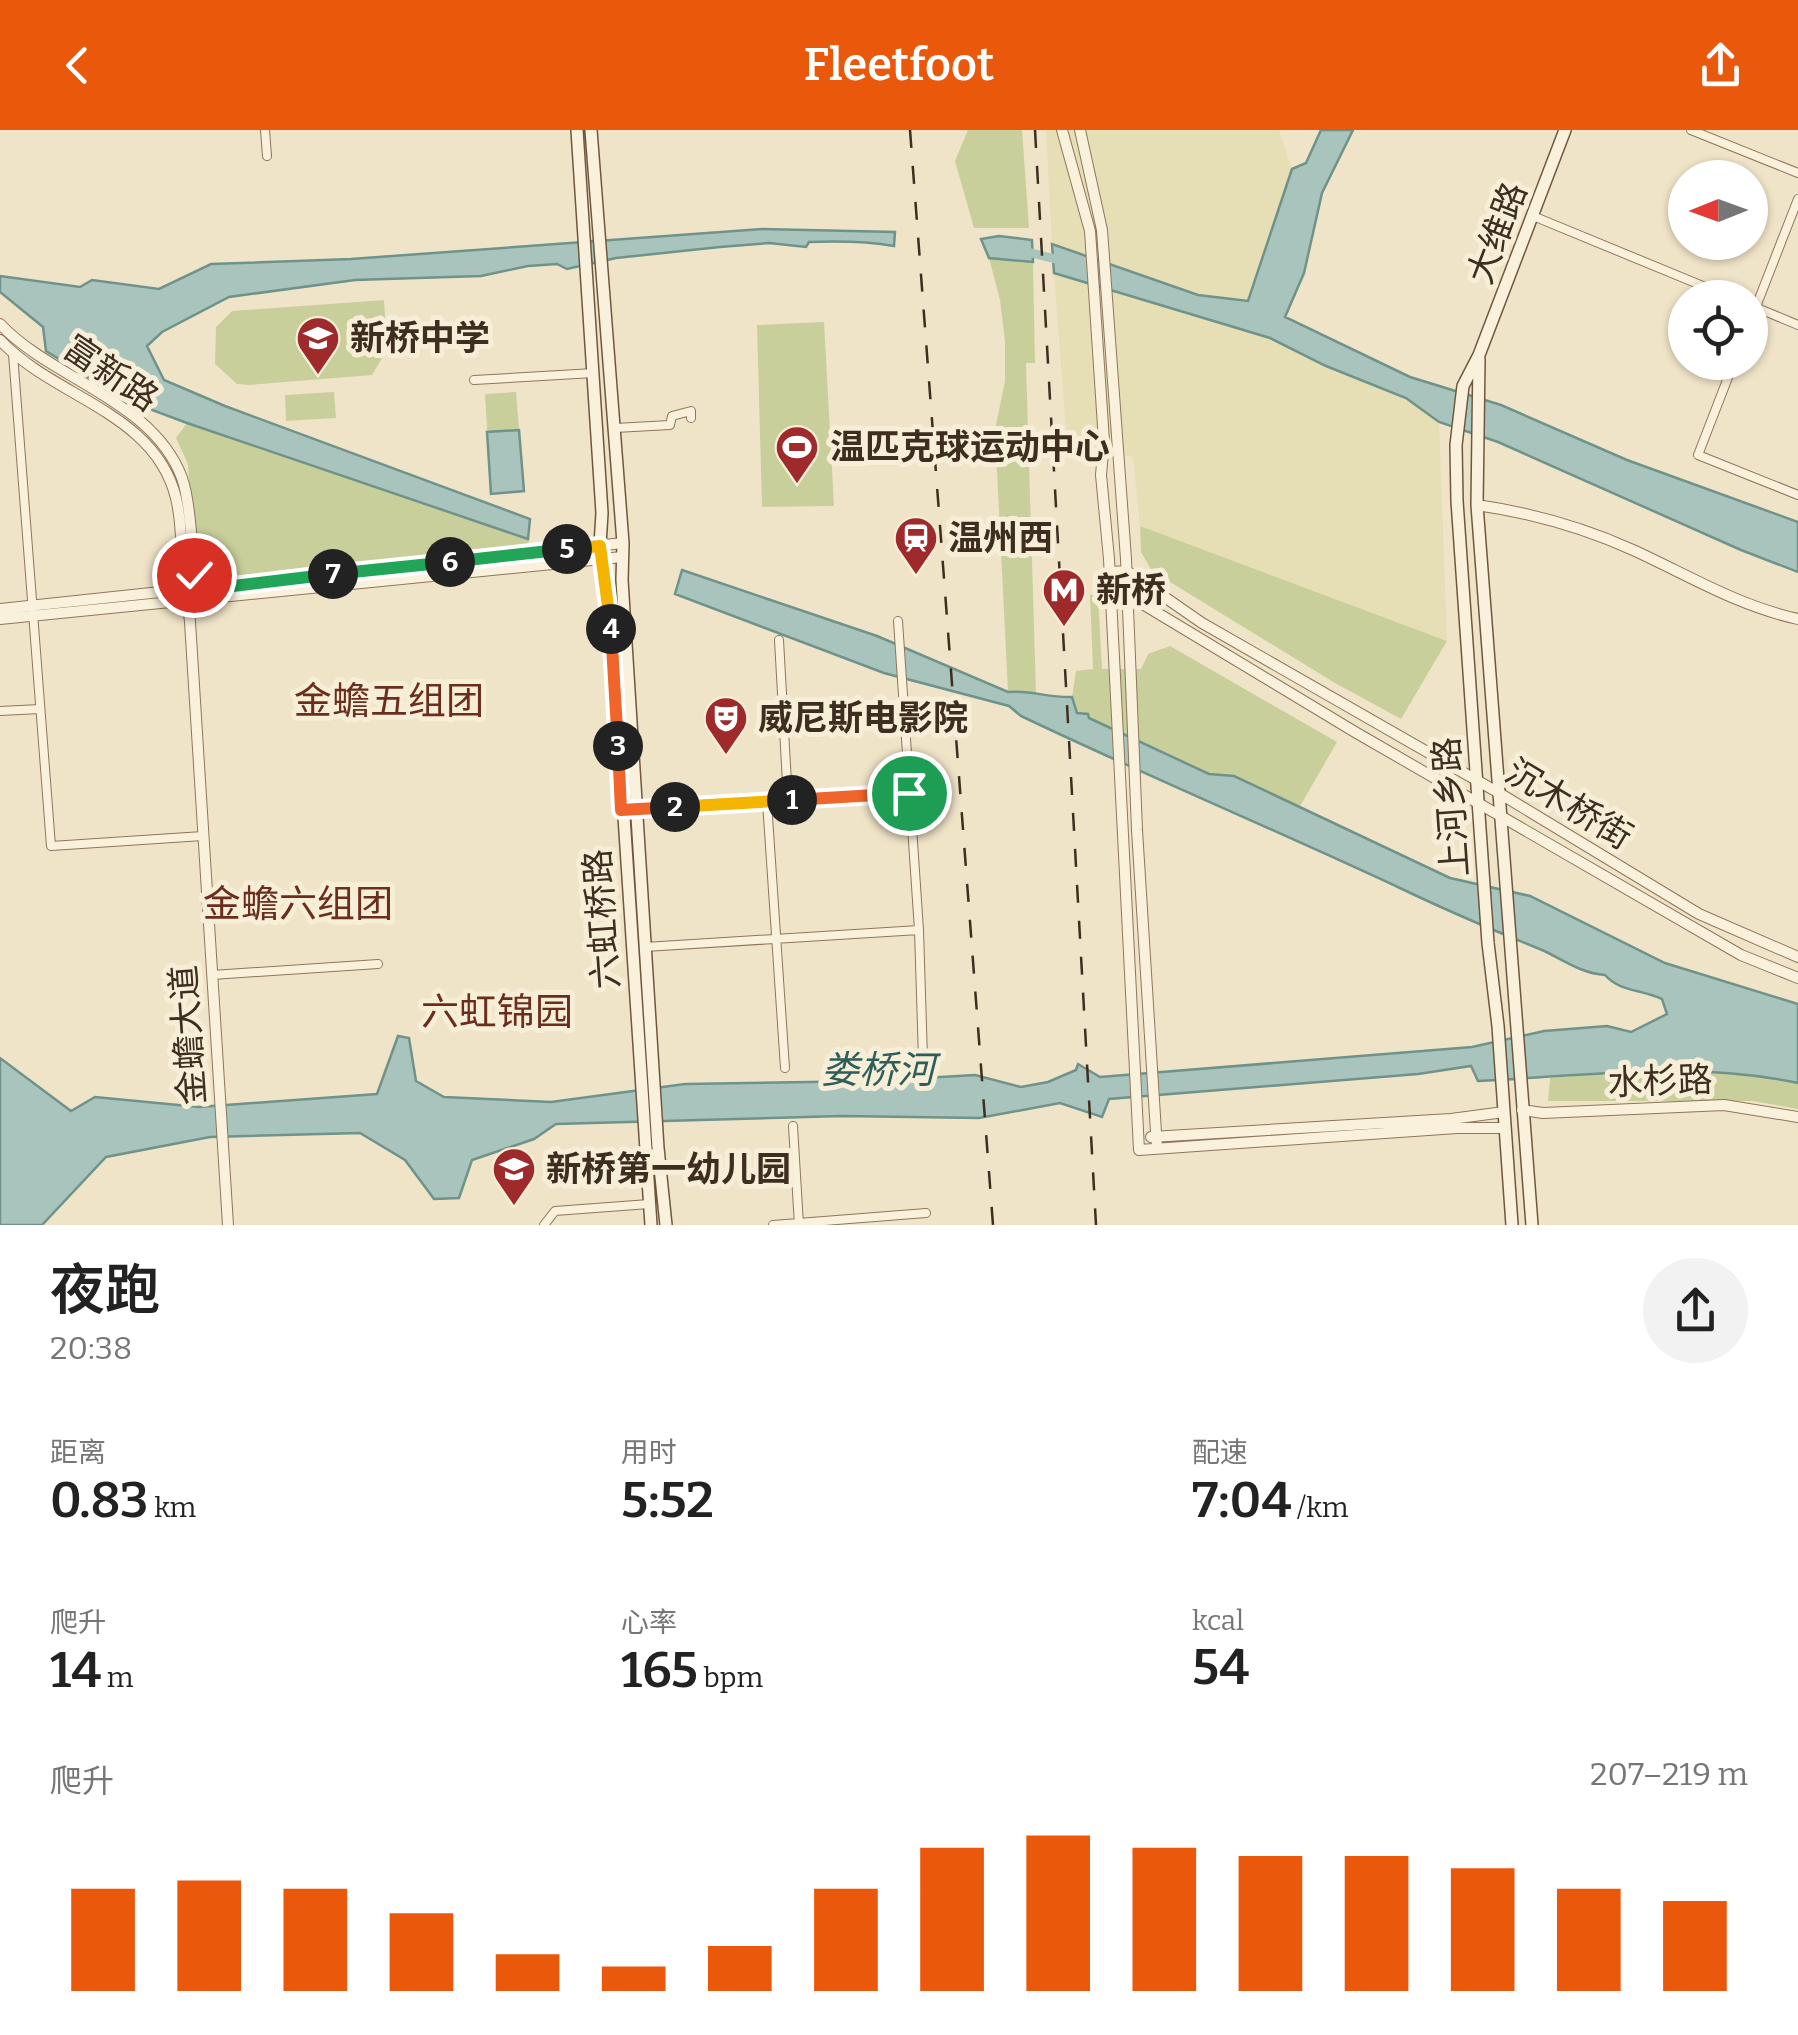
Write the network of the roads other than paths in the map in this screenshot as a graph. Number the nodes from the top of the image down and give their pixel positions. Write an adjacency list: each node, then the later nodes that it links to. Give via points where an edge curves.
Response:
1 (265, 130): 8 (street)
2 (577, 130): 20 (main road, 六虹桥路)
3 (591, 130): 26 (main road, 六虹桥路)
4 (1062, 130): 33 (street, via 1090,232)
5 (1080, 130): 32 (street, via 1102,230)
6 (1566, 130): 11 (main road, 大维路)
7 (1691, 130): 9 (street)
8 (267, 156)
9 (1798, 173)
10 (1798, 199): 13 (street)
11 (1533, 216): 12 (street); 19 (main road, 大维路)
12 (1688, 280)
13 (1764, 280)
14 (1768, 312): 16 (street)
15 (0, 324): 34 (street, 富新路, via 20,345 146,426 169,453 188,499)
16 (1798, 324)
17 (0, 340): 18 (street, 富新路)
18 (12, 354): 35 (street, 富新路, via 148,443 176,499); 39 (street)
19 (1479, 355): 23 (main road, 大维路); 24 (main road, 大维路)
20 (594, 373): 21 (street); 30 (main road, 六虹桥路)
21 (474, 380)
22 (1727, 380): 27 (street, via 1698,455)
23 (1463, 386): 46 (main road, 上河乡路, via 1457,501)
24 (1480, 387): 28 (main road, 上河乡路)
25 (691, 418): 26 (street, via 691,412 672,416 670,425)
26 (615, 428): 29 (main road, 六虹桥路)
27 (1798, 495)
28 (1477, 505): 40 (street, via 1580,528 1719,594); 48 (main road, 上河乡路)
29 (623, 543): 30 (street); 31 (main road, 六虹桥路)
30 (601, 552): 31 (street); 34 (street); 35 (street); 52 (main road, 六虹桥路)
31 (622, 557): 53 (main road, 六虹桥路)
32 (1127, 571): 33 (street); 37 (street); 46 (street, 沉木桥街, via 1202,624)
33 (1110, 572): 36 (street)
34 (195, 590): 35 (street)
35 (185, 597): 39 (street); 55 (street, 金蟾大道)
36 (1111, 599): 37 (street, 沉木桥街); 71 (street, via 1139,1150)
37 (1128, 599): 51 (street, 沉木桥街); 71 (street)
38 (0, 609): 39 (street)
39 (33, 611): 41 (street); 44 (street)
40 (1798, 618)
41 (0, 620)
42 (898, 622): 47 (street)
43 (779, 640): 49 (street)
44 (40, 709): 45 (street); 55 (street, via 50,846)
45 (0, 712)
46 (1476, 782): 48 (street, 沉木桥街); 51 (main road, 上河乡路)
47 (909, 793): 49 (street); 56 (street)
48 (1498, 793): 54 (main road, 上河乡路); 59 (street, 沉木桥街, via 1699,914)
49 (788, 801): 50 (street)
50 (767, 802): 53 (street); 57 (street)
51 (1478, 803): 54 (street, 沉木桥街); 67 (main road, 上河乡路)
52 (621, 810): 53 (street); 64 (main road, 六虹桥路)
53 (636, 810): 58 (main road, 六虹桥路)
54 (1500, 816): 62 (street, 沉木桥街, via 1741,955); 66 (main road, 上河乡路)
55 (203, 836): 61 (street, 金蟾大道)
56 (919, 930): 57 (street); 63 (street)
57 (776, 939): 58 (street); 65 (street)
58 (645, 947): 64 (main road, 六虹桥路)
59 (1798, 957)
60 (378, 964): 61 (street)
61 (212, 975): 76 (street, 金蟾大道)
62 (1798, 978)
63 (923, 1059)
64 (646, 1062): 72 (main road, 六虹桥路)
65 (785, 1068)
66 (1522, 1110): 68 (street, 水杉路, via 1724,1105); 82 (main road, 上河乡路)
67 (1504, 1112): 70 (main road, 上河乡路); 71 (street)
68 (1798, 1118)
69 (793, 1126): 75 (street)
70 (1505, 1128): 71 (street); 81 (main road, 上河乡路)
71 (1157, 1142)
72 (651, 1149): 73 (main road, 六虹桥路); 79 (main road, 六虹桥路)
73 (650, 1204): 77 (street, via 555,1211); 78 (main road, 六虹桥路)
74 (926, 1214): 75 (street)
75 (799, 1224): 80 (street)
76 (228, 1225)
77 (544, 1225)
78 (651, 1225)
79 (666, 1225)
80 (772, 1225)
81 (1512, 1225)
82 (1532, 1225)

